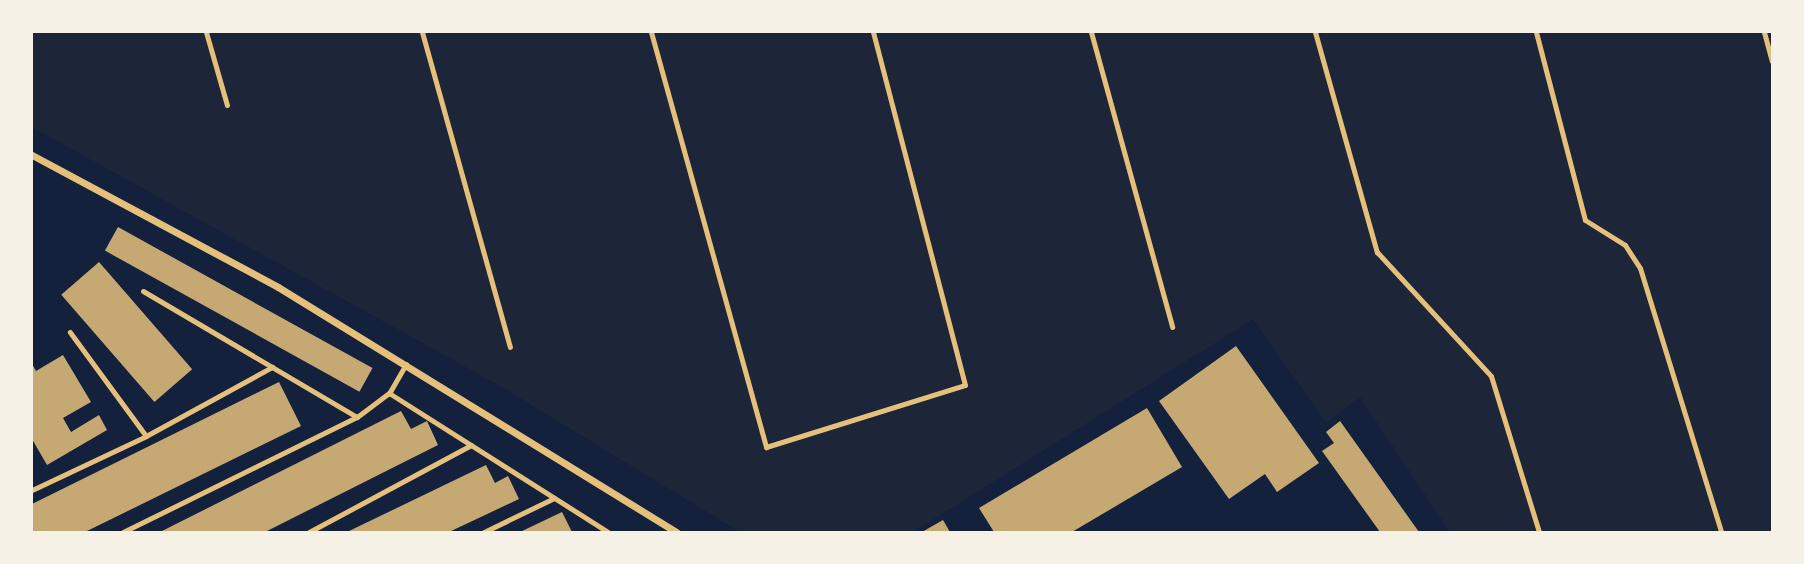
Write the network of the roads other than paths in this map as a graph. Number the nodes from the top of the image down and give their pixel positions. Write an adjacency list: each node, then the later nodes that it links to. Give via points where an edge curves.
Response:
1 (205, 32): 10 (lane)
2 (422, 32): 15 (lane)
3 (651, 32): 4 (lane, via 766,447 965,385)
4 (873, 32)
5 (1091, 32): 13 (lane)
6 (1315, 32): 29 (lane, via 1377,252 1492,376)
7 (1536, 32): 30 (lane, via 1585,220 1625,245 1640,268)
8 (1764, 32): 9 (lane)
9 (1773, 61)
10 (227, 105)
11 (32, 155): 16 (street, via 278,287)
12 (143, 291): 17 (lane)
13 (1172, 327)
14 (70, 332): 20 (lane)
15 (510, 347)
16 (406, 364): 18 (lane); 28 (street)
17 (272, 367): 19 (lane); 20 (lane)
18 (389, 393): 19 (lane); 21 (lane)
19 (358, 417): 24 (lane)
20 (146, 436): 22 (lane)
21 (471, 445): 23 (lane); 25 (lane)
22 (32, 490)
23 (554, 498): 26 (lane); 27 (lane)
24 (123, 533)
25 (309, 533)
26 (484, 533)
27 (608, 533)
28 (677, 533)
29 (1539, 533)
30 (1721, 533)

